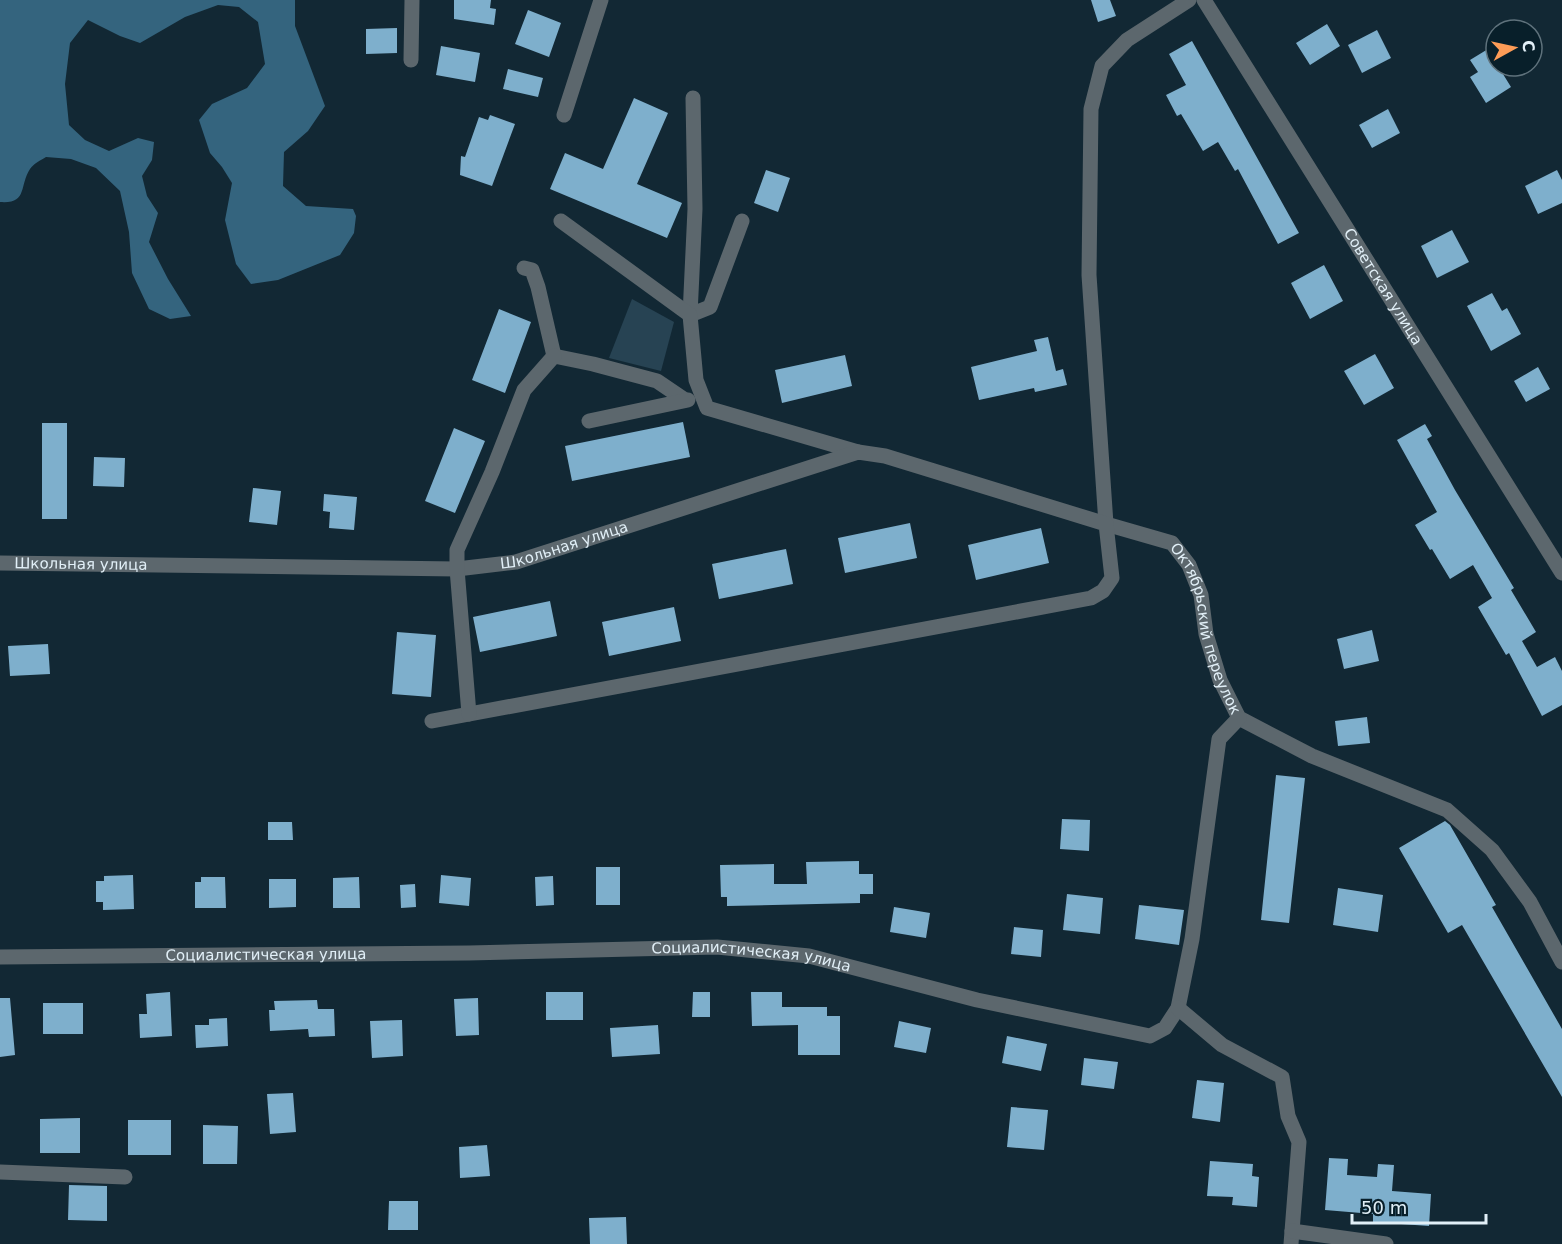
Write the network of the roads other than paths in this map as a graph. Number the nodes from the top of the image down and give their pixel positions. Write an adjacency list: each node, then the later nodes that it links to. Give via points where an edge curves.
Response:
1 (412, 0): 5 (street)
2 (601, 0): 7 (street)
3 (1189, 0): 17 (street, via 1127,40 1102,66 1091,109 1089,275)
4 (1204, 0): 20 (street, Советская улица)
5 (411, 60)
6 (693, 98): 11 (street, via 695,209)
7 (564, 115)
8 (561, 221): 11 (street)
9 (742, 221): 11 (street, via 710,307)
10 (524, 268): 12 (street, via 532,270 538,287)
11 (690, 315): 13 (street, via 696,380)
12 (554, 356): 14 (street, via 657,381); 19 (street, via 524,390 457,550)
13 (703, 399): 14 (street); 16 (street, via 707,408)
14 (685, 400): 15 (street)
15 (589, 421)
16 (858, 452): 17 (street, Школьная улица, via 885,456); 19 (street, Школьная улица, via 516,562)
17 (1106, 524): 21 (street, via 1112,578 1103,591 1091,598); 22 (street, Октябрьский переулок, via 1172,543 1189,566 1201,595 1206,634 1220,680)
18 (0, 562): 19 (street, Школьная улица)
19 (456, 569): 21 (street)
20 (1562, 573)
21 (469, 714): 23 (street)
22 (1239, 718): 25 (street, Октябрьский переулок, via 1312,756 1447,810 1492,850 1530,902); 26 (street, Социалистическая улица, via 1218,739 1192,939)
23 (432, 721)
24 (0, 957): 26 (street, Социалистическая улица, via 717,947 809,956 977,1000 1150,1036 1165,1028)
25 (1562, 962)
26 (1178, 1008): 29 (street, via 1222,1045 1282,1077 1288,1116 1299,1142)
27 (0, 1172): 28 (street)
28 (124, 1177)
29 (1291, 1237): 30 (street)
30 (1386, 1244)

